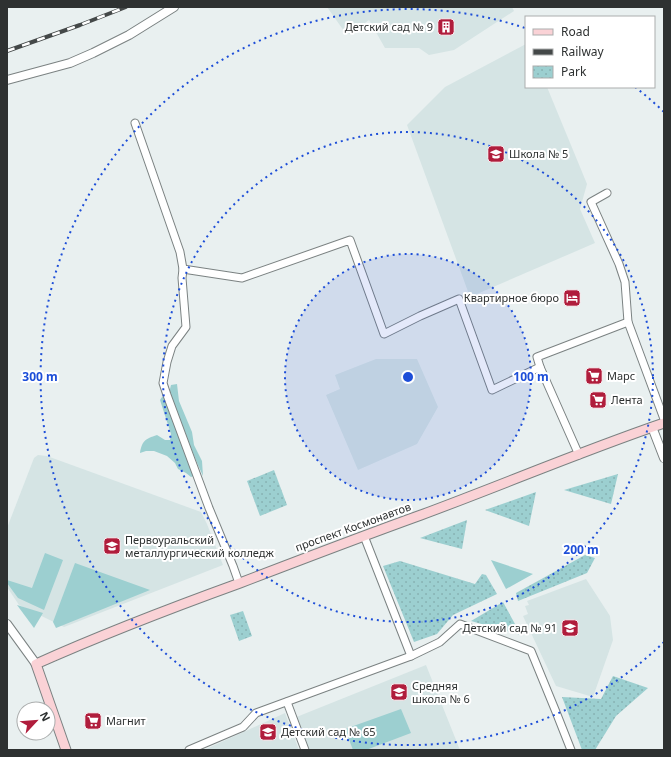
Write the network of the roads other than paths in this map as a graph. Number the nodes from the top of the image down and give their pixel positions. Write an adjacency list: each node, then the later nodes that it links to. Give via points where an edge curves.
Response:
1 (174, 7): 2 (street, via 93,54)
2 (7, 80)
3 (135, 123): 5 (street, via 180,252)
4 (607, 193): 6 (street, via 591,202 626,282)
5 (183, 269): 7 (street, via 242,278 350,240 384,334 459,299 492,390); 14 (street, via 186,327 172,346 163,383)
6 (628, 322): 7 (street, via 537,357); 8 (street)
7 (540, 367): 11 (street)
8 (664, 419)
9 (664, 423): 10 (main road, проспект Космонавтов)
10 (652, 427): 11 (main road, проспект Космонавтов); 12 (street)
11 (579, 455): 13 (main road, проспект Космонавтов)
12 (664, 458)
13 (364, 536): 14 (main road, проспект Космонавтов); 16 (street)
14 (239, 583): 17 (main road, проспект Космонавтов, via 110,632)
15 (7, 624): 17 (street)
16 (411, 656): 18 (street); 22 (street, via 440,642 460,624 531,651)
17 (36, 664): 19 (main road)
18 (287, 702): 20 (street, via 256,713 243,727); 21 (street)
19 (66, 750)
20 (189, 750)
21 (305, 750)
22 (571, 750)

